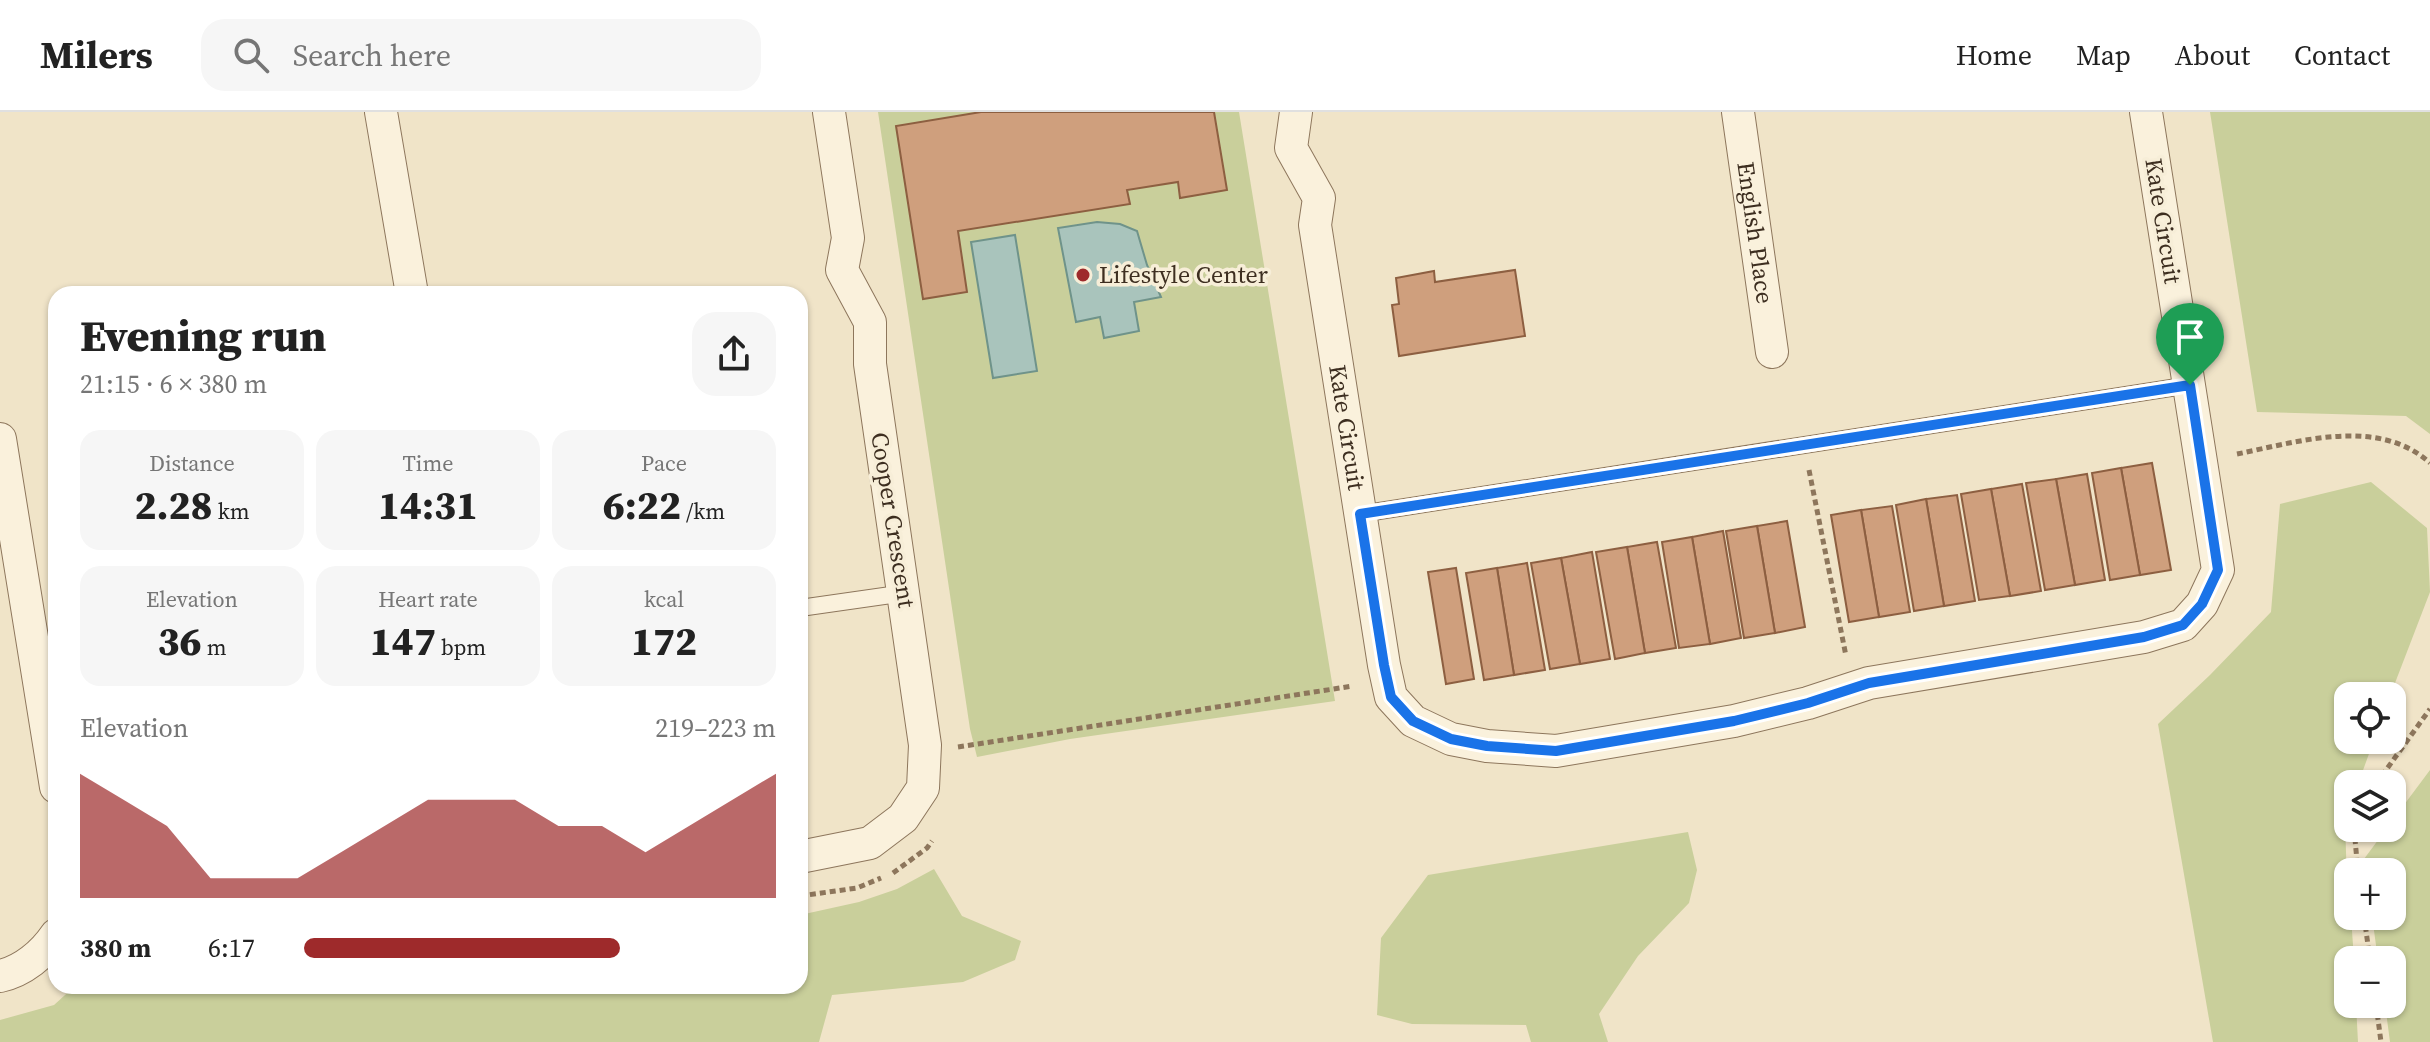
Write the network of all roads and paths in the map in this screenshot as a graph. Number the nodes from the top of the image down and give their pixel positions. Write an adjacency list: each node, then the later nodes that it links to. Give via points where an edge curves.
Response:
1 (381, 112): 6 (street)
2 (829, 112): 14 (street, Cooper Crescent, via 848,238 842,270 870,322 870,364)
3 (1296, 112): 13 (street, Kate Circuit, via 1291,148 1319,198 1315,225)
4 (1738, 112): 7 (street, English Place)
5 (2146, 112): 8 (street, Kate Circuit)
6 (411, 286)
7 (1772, 352)
8 (2190, 385): 10 (lane); 16 (street, Kate Circuit, via 2218,570 2202,604 2183,625 2144,637)
9 (0, 439): 18 (street)
10 (1804, 446): 13 (lane); 16 (path)
11 (2430, 463): 12 (path, via 2414,449 2377,437 2326,437 2237,454)
12 (2239, 467)
13 (1360, 514): 16 (street, Kate Circuit, via 1391,697 1413,721 1451,739 1556,751 1734,721)
14 (905, 593): 15 (lane); 22 (street, Cooper Crescent, via 925,745 923,788 903,818 870,843)
15 (808, 607)
16 (1852, 688)
17 (1354, 693): 20 (path, via 1353,685)
18 (48, 707)
19 (2430, 709): 21 (path)
20 (958, 745)
21 (2386, 770)
22 (808, 855)
23 (48, 946): 24 (street)
24 (0, 976)
25 (2378, 1018): 26 (path)
26 (2381, 1042)

